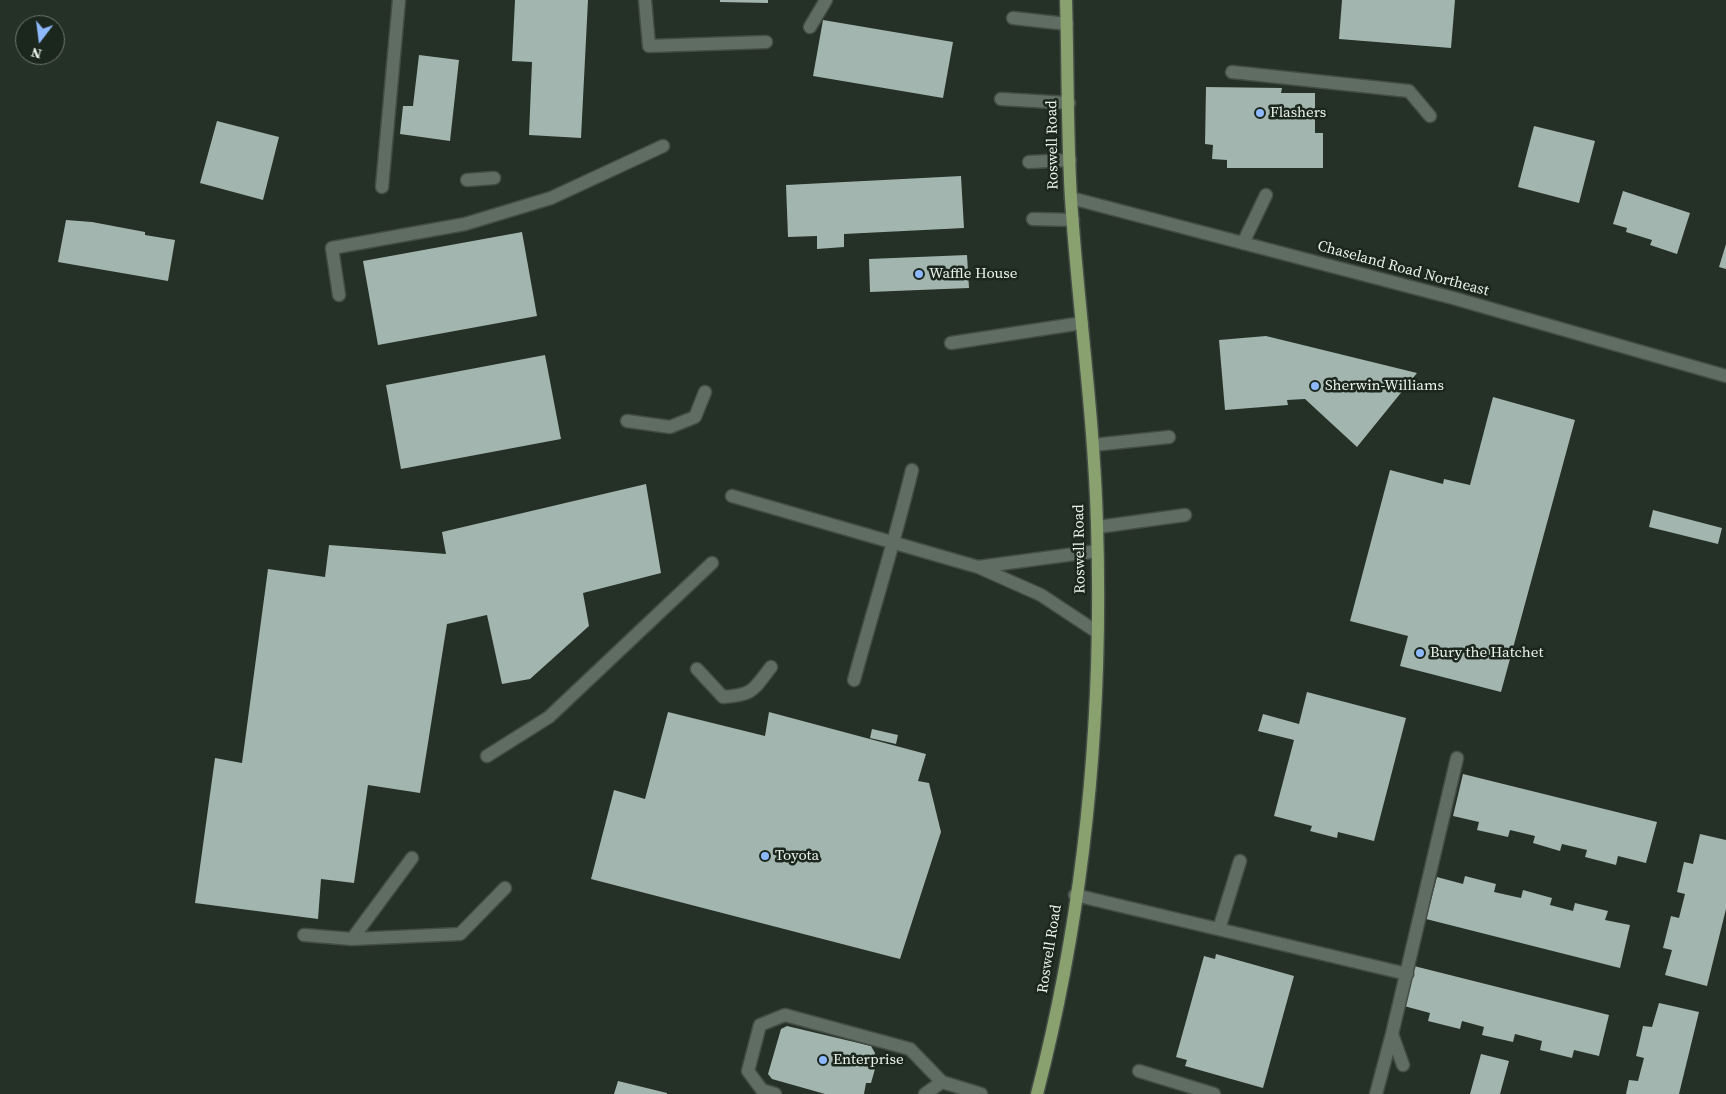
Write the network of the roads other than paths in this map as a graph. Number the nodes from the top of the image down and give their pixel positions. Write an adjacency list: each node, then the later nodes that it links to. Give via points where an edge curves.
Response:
1 (399, 0): 18 (street)
2 (645, 0): 8 (street, via 649,46)
3 (826, 0): 7 (street)
4 (1066, 0): 6 (main road, Roswell Road)
5 (1013, 18): 6 (street)
6 (1067, 24): 11 (main road, Roswell Road)
7 (810, 27)
8 (766, 42)
9 (1232, 72): 12 (street, via 1409,91)
10 (1001, 99): 11 (street)
11 (1069, 103): 14 (main road, Roswell Road)
12 (1430, 116)
13 (663, 146): 24 (street, via 551,198 474,222 332,248)
14 (1070, 160): 15 (street); 20 (main road, Roswell Road)
15 (1029, 162)
16 (494, 178): 17 (street)
17 (467, 180)
18 (382, 187)
19 (1266, 195): 23 (street)
20 (1071, 198): 22 (main road, Roswell Road); 23 (street, Chaseland Road Northeast)
21 (1033, 219): 22 (street)
22 (1073, 220): 25 (main road, Roswell Road)
23 (1243, 243): 27 (street, Chaseland Road Northeast, via 1453,298)
24 (339, 295)
25 (1082, 324): 26 (street); 31 (main road, Roswell Road)
26 (952, 343)
27 (1726, 376)
28 (705, 392): 29 (street, via 695,417 670,427)
29 (627, 421)
30 (1169, 437): 31 (street)
31 (1093, 444): 35 (main road, Roswell Road)
32 (912, 470): 36 (street)
33 (732, 496): 36 (street)
34 (1185, 515): 35 (street)
35 (1098, 526): 37 (main road, Roswell Road)
36 (894, 543): 39 (street); 43 (street)
37 (1097, 551): 39 (street); 40 (main road, Roswell Road)
38 (712, 563): 44 (street, via 549,717)
39 (978, 568): 40 (street, via 1041,595)
40 (1098, 632): 49 (main road, Roswell Road, via 1092,761)
41 (771, 667): 42 (street, via 744,696 723,697)
42 (697, 669)
43 (854, 680)
44 (487, 756)
45 (1458, 758): 53 (street)
46 (412, 858): 52 (street)
47 (1240, 861): 50 (street)
48 (505, 888): 52 (street, via 460,934)
49 (1075, 895): 50 (street); 61 (main road, Roswell Road, via 1059,995)
50 (1220, 930): 53 (street)
51 (304, 935): 52 (street)
52 (352, 939)
53 (1406, 974): 54 (street)
54 (1392, 1034): 55 (street); 63 (street)
55 (1403, 1065)
56 (1139, 1071): 62 (street)
57 (942, 1082): 58 (street, via 910,1049 785,1015 760,1026 748,1071 762,1090); 59 (street); 60 (street)
58 (775, 1094)
59 (925, 1094)
60 (981, 1094)
61 (1037, 1094)
62 (1214, 1094)
63 (1376, 1094)

